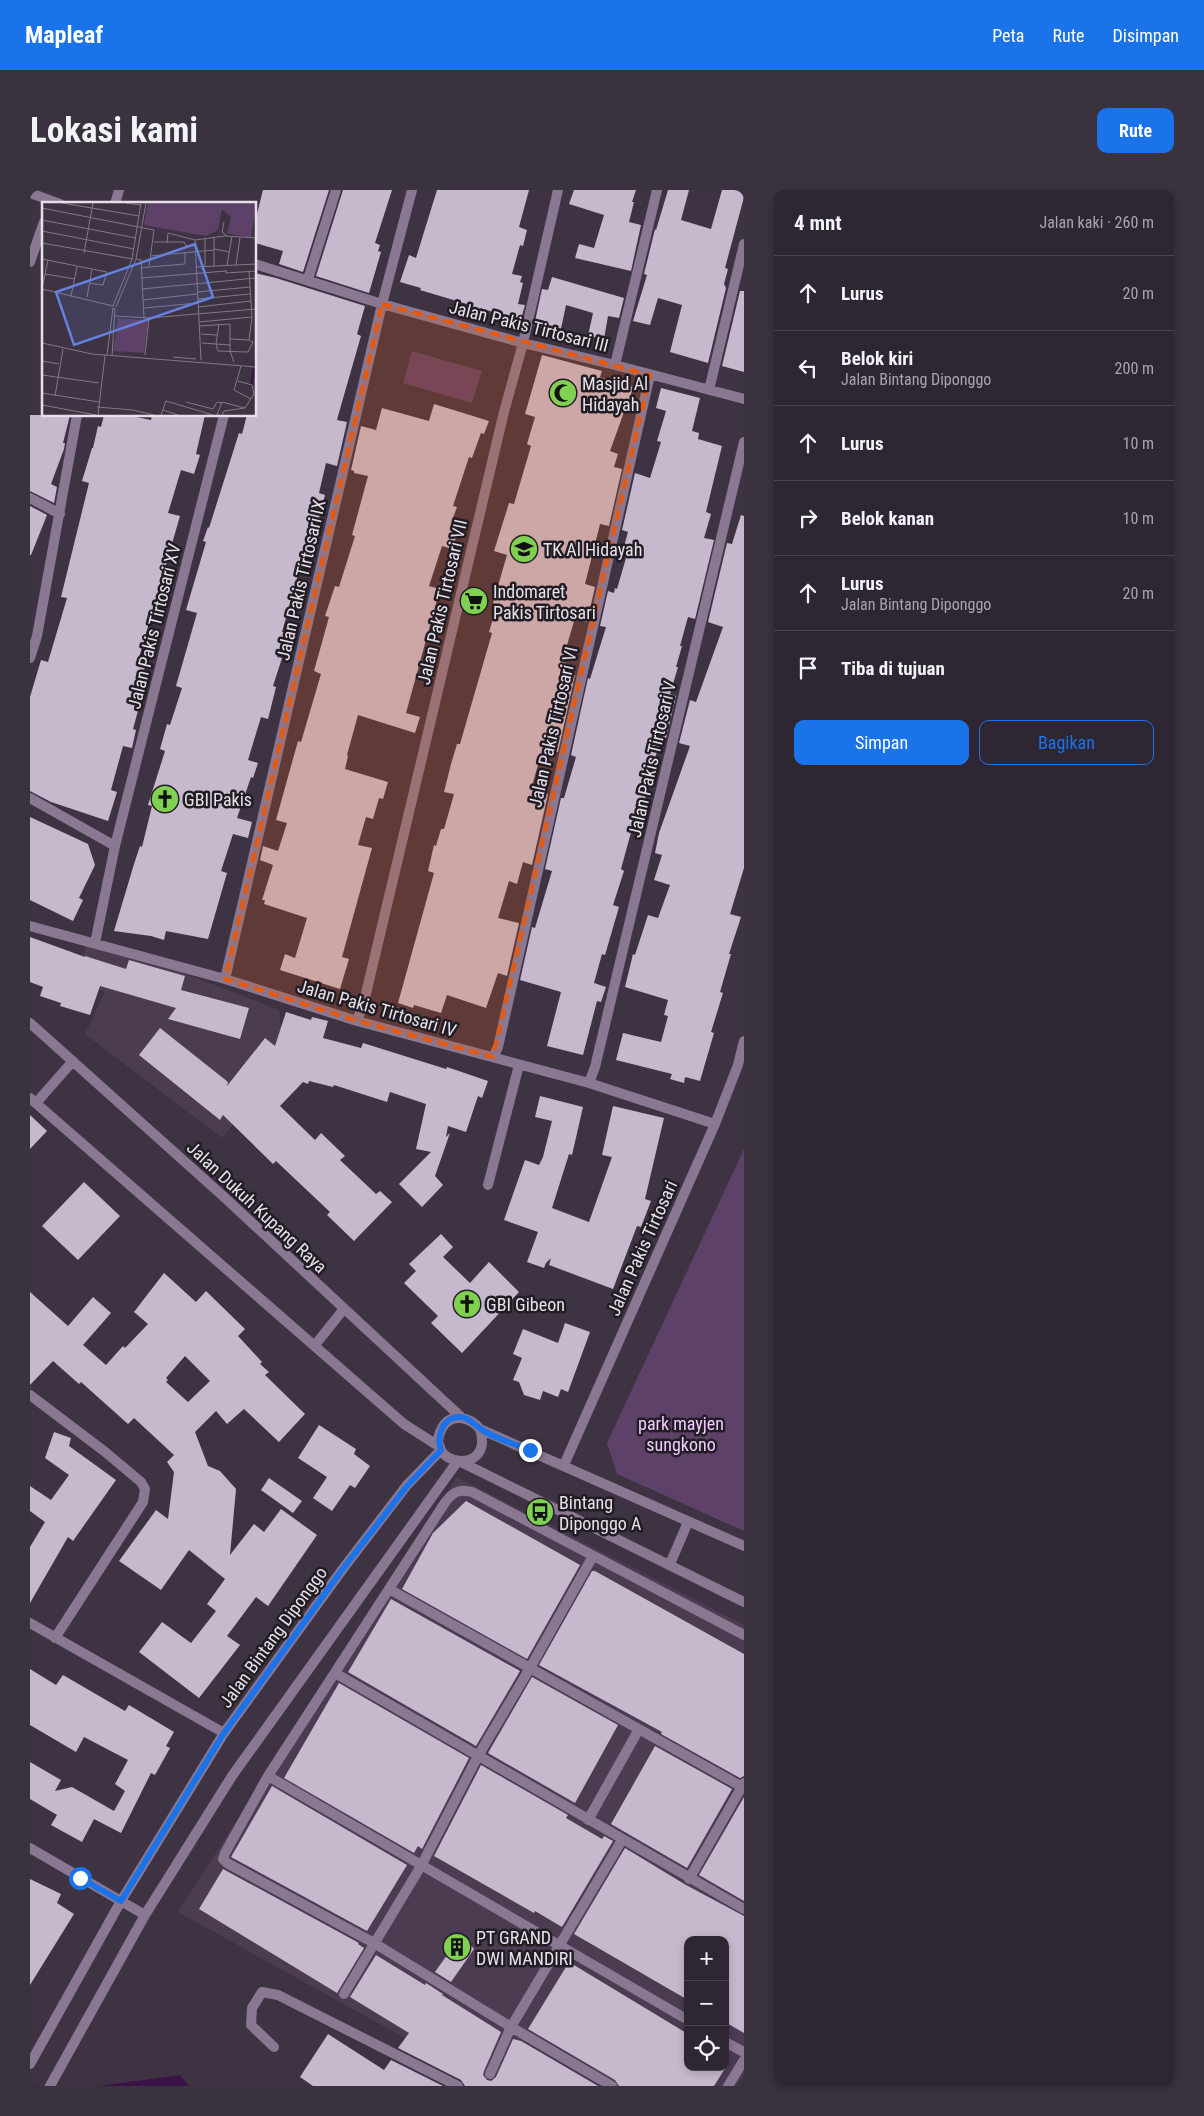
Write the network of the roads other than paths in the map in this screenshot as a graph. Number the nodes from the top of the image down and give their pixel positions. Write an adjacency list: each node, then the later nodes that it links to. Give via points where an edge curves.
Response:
1 (336, 190): 11 (street)
2 (412, 190): 12 (street, Jalan Pakis Tirtosari IX)
3 (558, 190): 13 (street, Jalan Pakis Tirtosari VII)
4 (658, 190): 14 (street)
5 (30, 194): 6 (street)
6 (51, 202)
7 (42, 228): 9 (street)
8 (744, 244): 16 (street)
9 (30, 262)
10 (256, 264): 11 (street, Jalan Pakis Tirtosari III)
11 (308, 280): 12 (street, Jalan Pakis Tirtosari III)
12 (382, 304): 13 (street, Jalan Pakis Tirtosari III); 29 (street, Jalan Pakis Tirtosari IX)
13 (523, 343): 14 (street, Jalan Pakis Tirtosari III); 30 (street, Jalan Pakis Tirtosari VII)
14 (615, 365): 15 (street, Jalan Pakis Tirtosari III)
15 (650, 374): 16 (street, Jalan Pakis Tirtosari III); 33 (street, Jalan Pakis Tirtosari VI)
16 (709, 390): 17 (street, Jalan Pakis Tirtosari III)
17 (744, 399)
18 (77, 416): 22 (street)
19 (224, 416): 26 (street, Jalan Pakis Tirtosari XV)
20 (744, 442): 37 (street, Jalan Pakis Tirtosari V, via 598,1057)
21 (30, 498): 22 (street)
22 (60, 514): 23 (street)
23 (33, 634): 24 (street)
24 (30, 658)
25 (30, 798): 26 (street)
26 (115, 846): 28 (street, Jalan Pakis Tirtosari XV)
27 (30, 926): 28 (street, Jalan Pakis Tirtosari IV)
28 (95, 944): 29 (street, Jalan Pakis Tirtosari IV)
29 (225, 979): 30 (street, Jalan Pakis Tirtosari IV)
30 (357, 1021): 33 (street, Jalan Pakis Tirtosari IV)
31 (30, 1024): 34 (street, Jalan Dukuh Kupang Raya)
32 (744, 1041): 36 (street, Jalan Pakis Tirtosari)
33 (493, 1058): 35 (street, Jalan Pakis Tirtosari IV)
34 (73, 1060): 38 (street); 41 (street, Jalan Dukuh Kupang Raya)
35 (519, 1065): 37 (street, Jalan Pakis Tirtosari IV); 40 (street)
36 (741, 1066): 39 (street, Jalan Pakis Tirtosari)
37 (588, 1083): 39 (street, Jalan Pakis Tirtosari IV)
38 (33, 1100): 42 (street)
39 (715, 1124): 48 (street, Jalan Pakis Tirtosari)
40 (488, 1185)
41 (343, 1310): 42 (street); 44 (street, Jalan Dukuh Kupang Raya)
42 (315, 1344): 46 (street, via 404,1424)
43 (30, 1395): 57 (street, via 104,1451 145,1488 143,1502)
44 (460, 1417): 45 (street); 46 (street, via 442,1426)
45 (480, 1429): 47 (street, via 483,1437 480,1452); 48 (street)
46 (440, 1448): 47 (street, via 448,1458); 61 (street, Jalan Bintang Diponggo, via 401,1493)
47 (459, 1462): 52 (street); 72 (street, via 232,1776)
48 (564, 1465): 49 (street)
49 (688, 1522): 50 (street); 52 (street)
50 (744, 1546)
51 (592, 1556): 53 (street, via 462,1489 452,1494 444,1504); 56 (street); 58 (street)
52 (670, 1564): 54 (street)
53 (389, 1589): 58 (street); 59 (street)
54 (744, 1602)
55 (30, 1623): 57 (street)
56 (744, 1635)
57 (55, 1638): 61 (street)
58 (530, 1668): 60 (street); 62 (street)
59 (335, 1673): 62 (street); 63 (street)
60 (639, 1729): 64 (street); 65 (street)
61 (224, 1733): 70 (street, Jalan Bintang Diponggo)
62 (478, 1756): 65 (street); 68 (street)
63 (268, 1776): 68 (street); 73 (street, via 224,1859)
64 (743, 1786): 69 (street)
65 (588, 1820): 66 (street)
66 (622, 1840): 69 (street); 74 (street)
67 (30, 1848): 70 (street)
68 (421, 1866): 73 (street); 74 (street)
69 (689, 1879): 71 (street)
70 (121, 1901): 72 (street); 82 (street, Jalan Bintang Diponggo)
71 (744, 1909)
72 (145, 1915): 84 (street)
73 (374, 1943): 75 (street); 77 (street)
74 (559, 1946): 76 (street); 77 (street)
75 (344, 1994)
76 (684, 2018)
77 (511, 2027): 83 (street); 86 (street)
78 (729, 2044): 80 (street)
79 (274, 2047): 85 (street, via 251,2025 252,2008 262,1992 278,1995)
80 (744, 2052)
81 (744, 2060): 87 (street)
82 (30, 2064)
83 (490, 2074)
84 (50, 2086)
85 (458, 2086)
86 (612, 2086)
87 (728, 2086)

